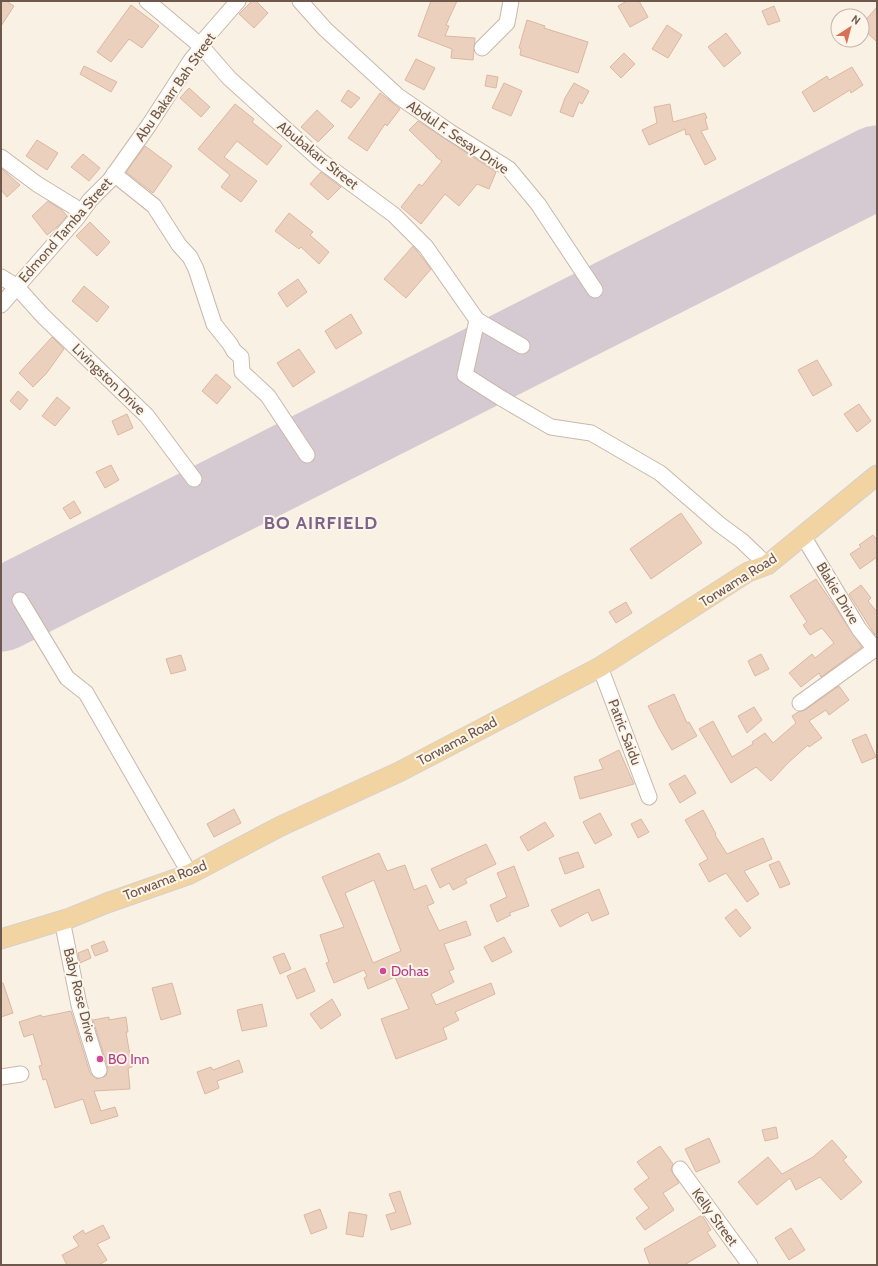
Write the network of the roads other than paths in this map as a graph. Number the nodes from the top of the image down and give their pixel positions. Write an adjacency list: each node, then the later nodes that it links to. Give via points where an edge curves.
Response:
1 (147, 1): 5 (street, Abubakarr Street)
2 (238, 1): 5 (street, Abu Bakarr Bah Street, via 204,40)
3 (300, 1): 12 (street, Abdul F. Sesay Drive, via 325,29 398,96 510,169 538,204)
4 (511, 1): 6 (street, via 507,23)
5 (202, 47): 8 (street, Abu Bakarr Bah Street); 14 (street, Abubakarr Street, via 229,78 321,161 394,215 426,247)
6 (482, 48)
7 (1, 158): 9 (street)
8 (114, 174): 9 (street, Edmond Tamba Street); 16 (street, via 154,206 178,246 190,257 214,324 241,357 242,372 268,396)
9 (81, 211): 11 (street, Edmond Tamba Street)
10 (1, 277): 11 (street, Livingston Drive)
11 (16, 286): 13 (street, Edmond Tamba Street); 18 (street, Livingston Drive, via 43,316 147,416)
12 (595, 290)
13 (1, 305)
14 (477, 320): 15 (street); 20 (street, via 465,375 551,427 591,433 660,473)
15 (522, 346)
16 (307, 455)
17 (877, 475): 19 (main road, Torwama Road)
18 (194, 479)
19 (802, 536): 20 (main road, Torwama Road); 23 (street, Blakie Drive, via 859,629 876,649)
20 (767, 565): 22 (main road, Torwama Road, via 748,572)
21 (20, 600): 25 (street, via 67,678 86,693)
22 (600, 667): 24 (street, Patric Saidu); 25 (main road, Torwama Road, via 399,772 281,826)
23 (800, 703)
24 (649, 797)
25 (190, 874): 26 (main road, Torwama Road)
26 (62, 920): 27 (main road, Torwama Road); 28 (street, Baby Rose Drive, via 80,1005)
27 (1, 939)
28 (100, 1070)
29 (21, 1074): 30 (street)
30 (1, 1077)
31 (680, 1169): 32 (street, Kelly Street)
32 (750, 1265)

